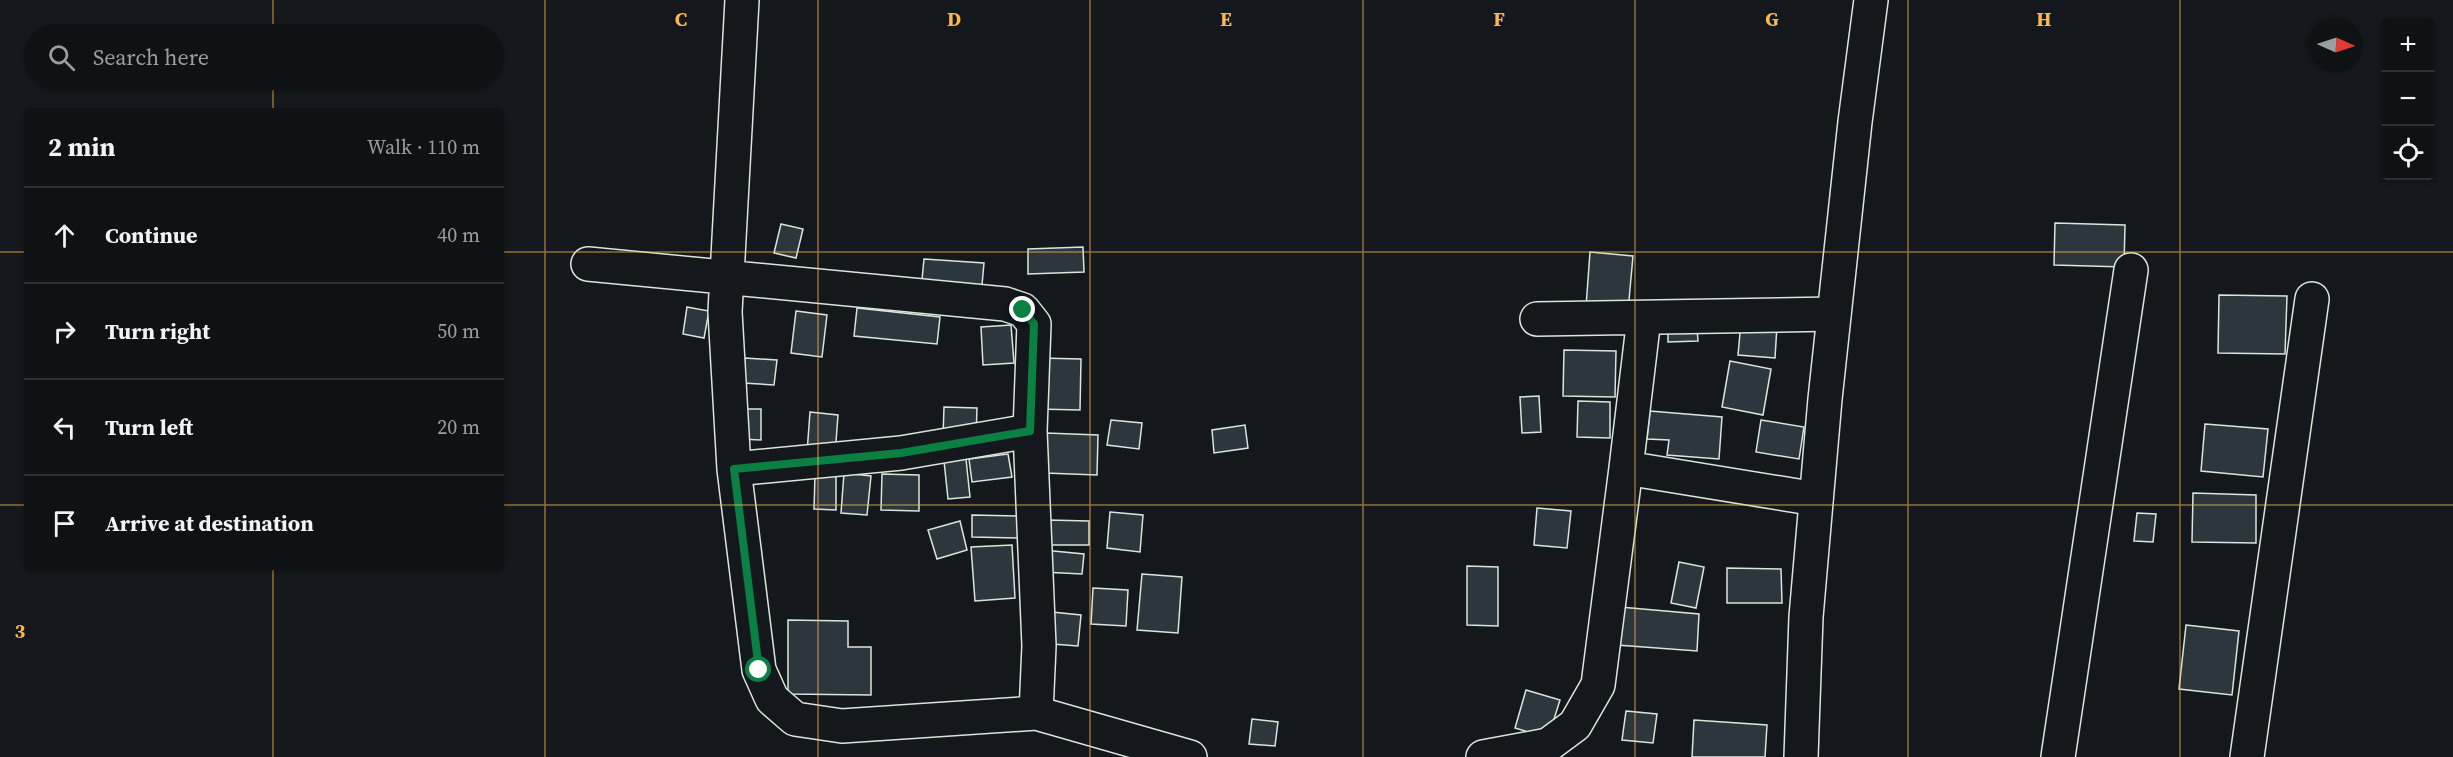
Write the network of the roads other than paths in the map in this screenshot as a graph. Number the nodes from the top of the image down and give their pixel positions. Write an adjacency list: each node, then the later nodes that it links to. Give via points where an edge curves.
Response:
1 (742, 0): 5 (street)
2 (1871, 0): 7 (street)
3 (588, 264): 5 (street)
4 (2131, 270): 18 (street)
5 (726, 278): 10 (street, via 1005,304 1023,310 1034,324); 12 (street)
6 (2312, 299): 19 (street)
7 (1834, 314): 8 (street); 13 (street)
8 (1644, 318): 9 (street); 11 (street)
9 (1537, 320)
10 (1030, 431): 12 (street, via 901,453); 14 (street, via 1039,646)
11 (1626, 468): 13 (street); 16 (street, via 1598,685 1575,725 1548,745)
12 (734, 469): 14 (street, via 759,670 772,699 795,719 842,726)
13 (1816, 499): 17 (street, via 1806,617)
14 (1036, 713): 15 (street)
15 (1190, 757)
16 (1483, 757)
17 (1801, 757)
18 (2058, 757)
19 (2247, 757)

